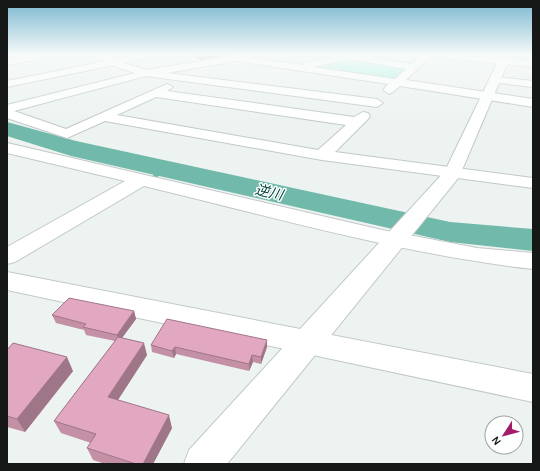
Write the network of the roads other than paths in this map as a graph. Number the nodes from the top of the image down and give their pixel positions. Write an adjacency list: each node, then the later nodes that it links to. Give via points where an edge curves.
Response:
1 (34, 77): 10 (street)
2 (131, 77): 16 (street)
3 (179, 77): 7 (street)
4 (357, 77): 9 (street)
5 (402, 77): 9 (street)
6 (497, 77): 8 (street)
7 (188, 78): 12 (street); 14 (street)
8 (496, 80): 11 (street); 13 (street)
9 (396, 83): 13 (street); 14 (street)
10 (7, 84)
11 (533, 84)
12 (154, 93): 18 (street); 19 (street)
13 (488, 97): 15 (street); 22 (street)
14 (377, 103): 19 (street)
15 (533, 103)
16 (7, 109)
17 (7, 113): 18 (street, via 67,134)
18 (103, 117): 21 (street)
19 (356, 122): 21 (street)
20 (7, 148): 23 (street)
21 (322, 155): 22 (street)
22 (453, 173): 24 (street); 25 (street)
23 (141, 180): 25 (street); 26 (street)
24 (533, 183)
25 (405, 230): 27 (street, via 477,255); 29 (street)
26 (7, 257)
27 (533, 261)
28 (7, 281): 29 (street)
29 (307, 341): 30 (street); 31 (street)
30 (533, 388)
31 (203, 464)

